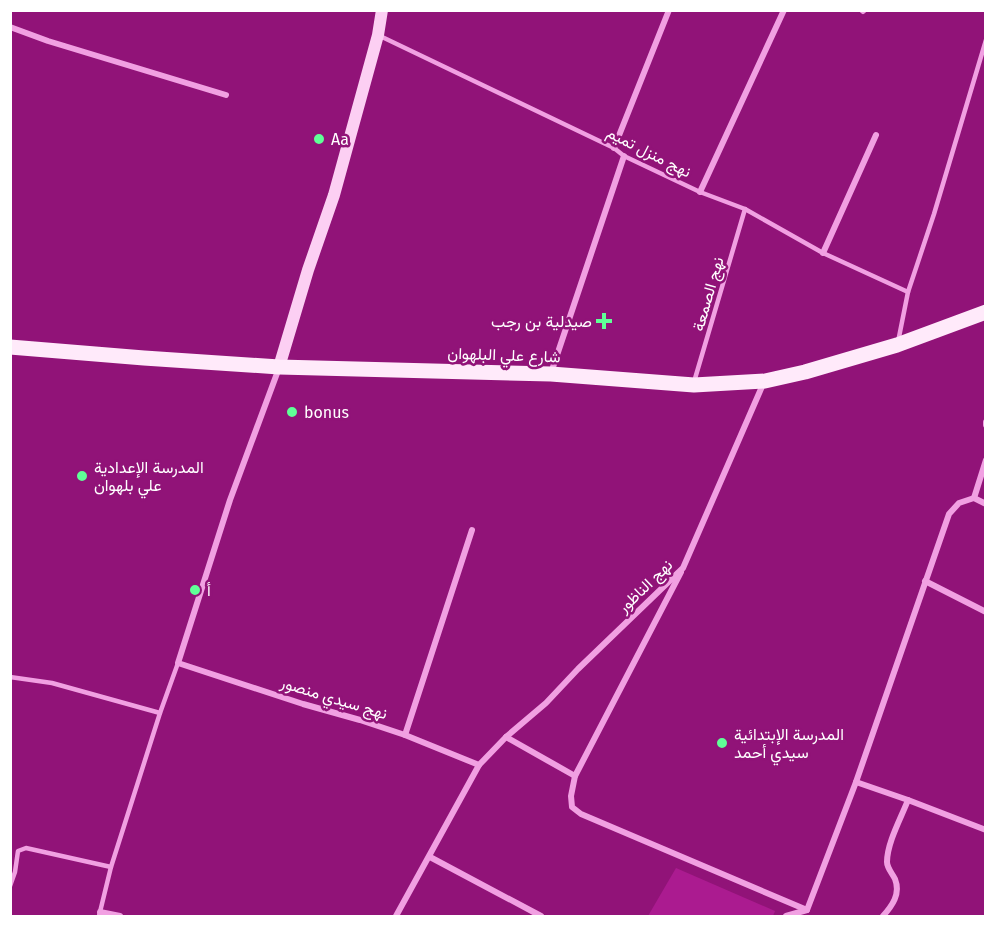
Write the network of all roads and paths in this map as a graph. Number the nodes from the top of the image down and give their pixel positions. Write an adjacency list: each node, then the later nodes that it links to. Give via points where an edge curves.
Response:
1 (382, 10): 5 (main road)
2 (669, 10): 9 (street)
3 (784, 10): 11 (street)
4 (10, 27): 7 (street)
5 (378, 35): 9 (lane, نهج منزل تميم); 18 (main road, via 334,195)
6 (986, 40): 14 (lane)
7 (226, 95)
8 (876, 135): 13 (street)
9 (614, 148): 10 (lane, نهج منزل تميم)
10 (624, 156): 11 (lane, نهج منزل تميم); 19 (street)
11 (700, 192): 12 (lane, نهج منزل تميم)
12 (745, 209): 13 (lane, نهج منزل تميم); 21 (lane, نهج الصمعة)
13 (823, 253): 14 (lane, نهج منزل تميم)
14 (908, 292): 16 (lane)
15 (986, 312): 16 (main road, شارع علي البلهوان)
16 (897, 345): 20 (main road, شارع علي البلهوان)
17 (10, 347): 18 (main road, شارع علي البلهوان)
18 (279, 367): 19 (main road, شارع علي البلهوان); 29 (street, via 230,500)
19 (551, 374): 21 (main road, شارع علي البلهوان)
20 (765, 381): 21 (main road, شارع علي البلهوان); 26 (street, نهج الناظور)
21 (694, 385)
22 (986, 460): 23 (street)
23 (974, 498): 24 (street); 27 (street, via 959,503 949,514)
24 (986, 504)
25 (472, 530): 32 (street)
26 (684, 568): 33 (street, نهج الناظور); 35 (street)
27 (925, 581): 28 (street); 36 (street)
28 (986, 612)
29 (178, 663): 31 (lane); 32 (street, نهج سيدي منصور)
30 (10, 677): 31 (lane, via 52,683)
31 (160, 713): 40 (lane)
32 (405, 735): 34 (street, نهج سيدي منصور)
33 (506, 737): 34 (street, نهج الناظور); 35 (street)
34 (479, 765): 39 (street, نهج الناظور)
35 (575, 776): 42 (street, via 570,800 581,814)
36 (856, 782): 37 (street); 42 (street)
37 (908, 800): 38 (street); 48 (street, via 887,864 895,879 894,903)
38 (986, 830)
39 (430, 857): 45 (street, نهج الناظور); 46 (street)
40 (111, 867): 41 (lane, via 26,848 18,851); 43 (lane)
41 (10, 886)
42 (807, 910): 47 (street)
43 (99, 914): 44 (street)
44 (120, 916)
45 (396, 916)
46 (541, 916)
47 (786, 916)
48 (883, 916)

